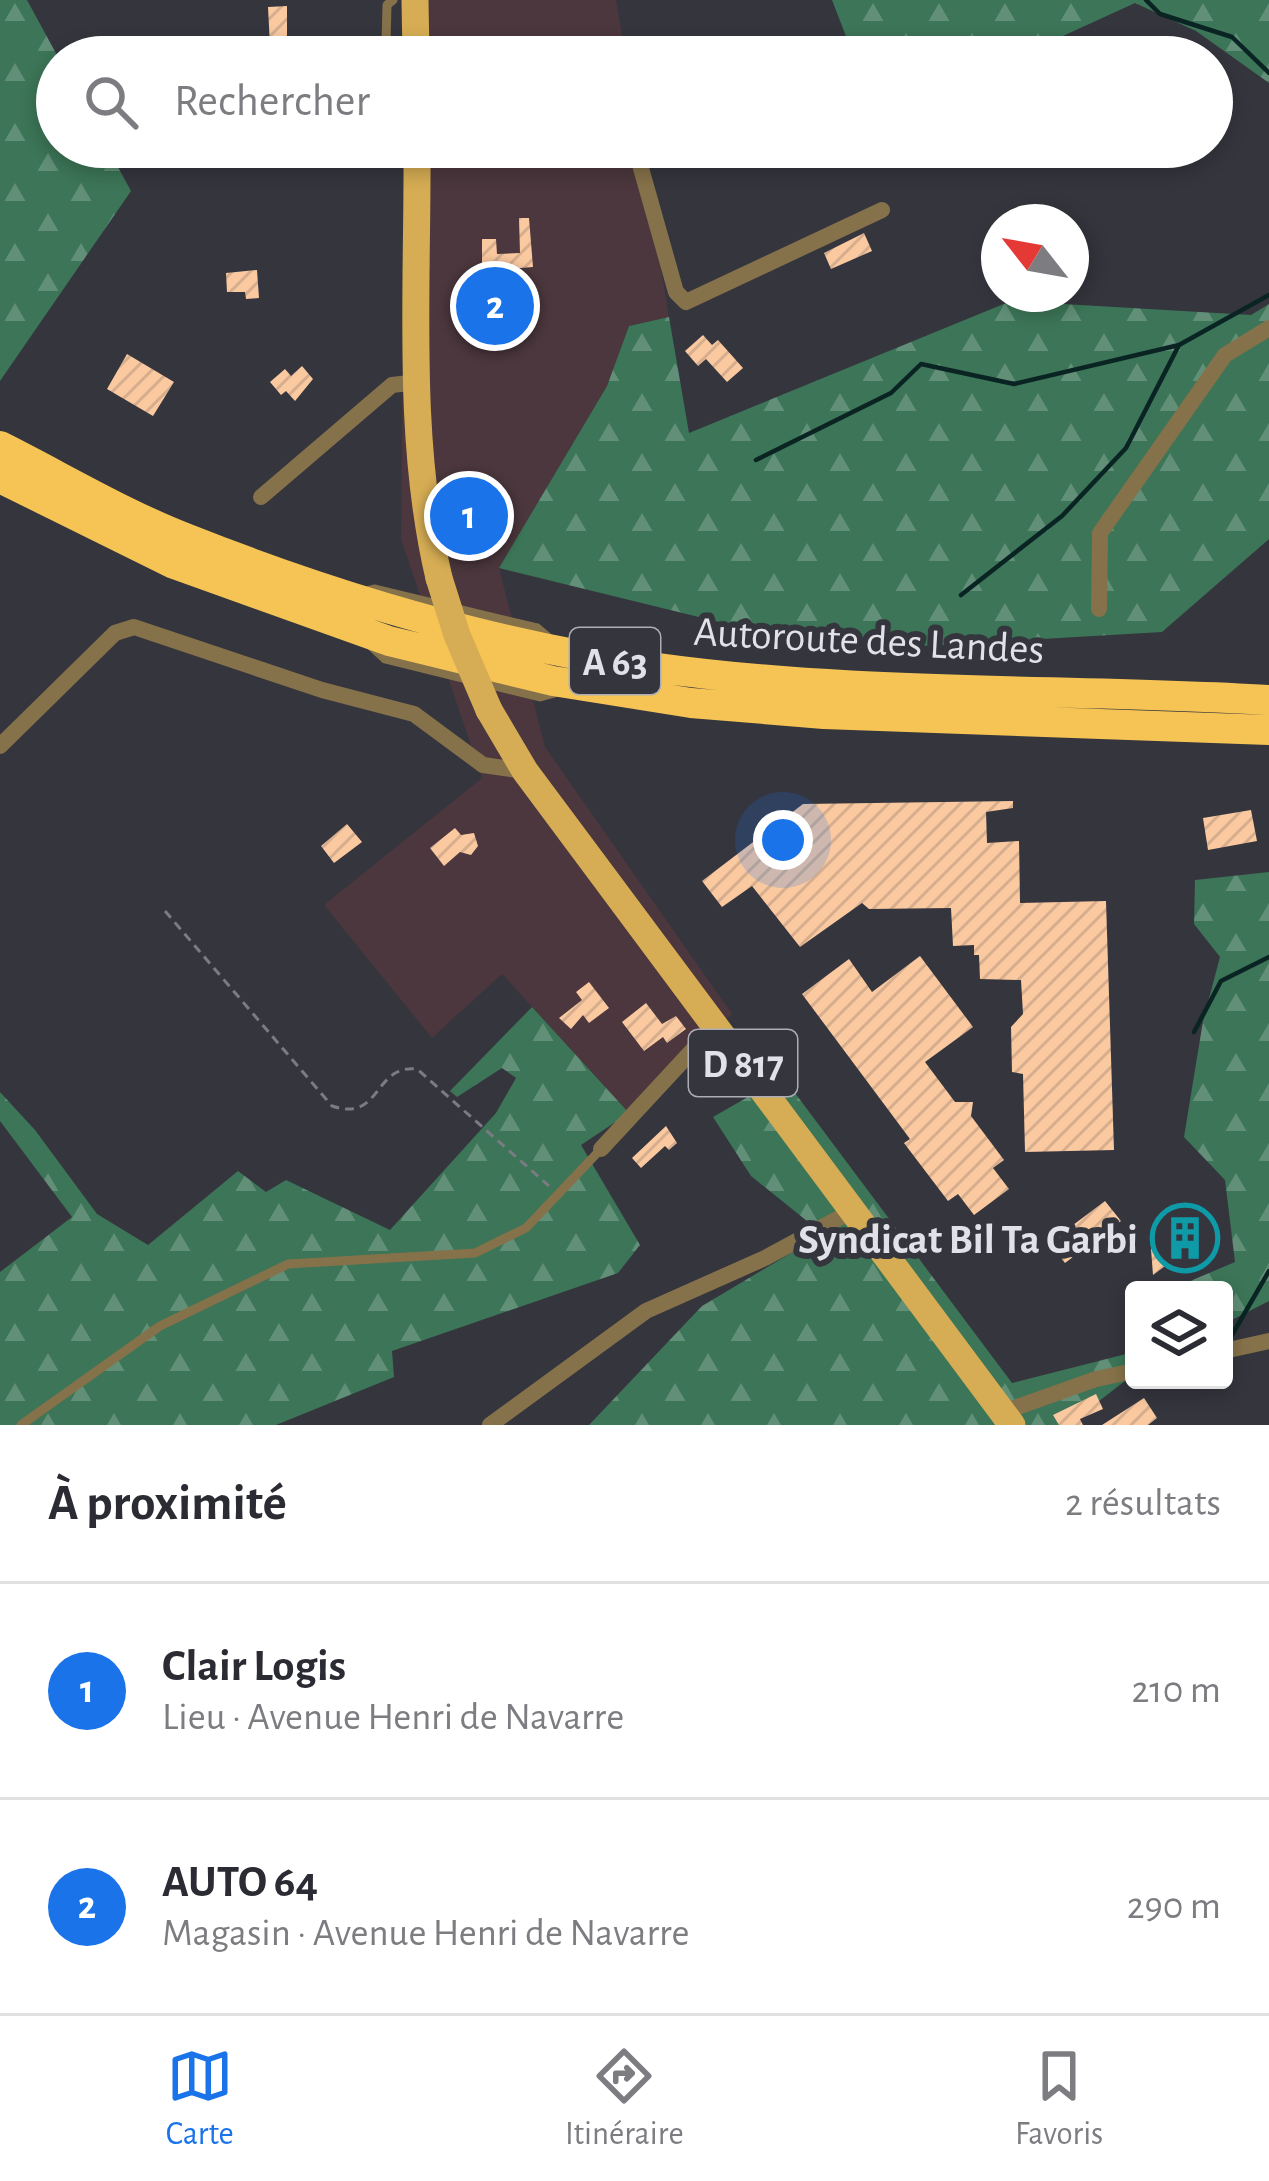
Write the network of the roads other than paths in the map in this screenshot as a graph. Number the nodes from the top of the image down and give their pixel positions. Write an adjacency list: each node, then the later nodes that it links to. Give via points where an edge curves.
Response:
1 (393, 0): 3 (lane)
2 (415, 0): 4 (main road)
3 (386, 36)
4 (416, 36)
5 (417, 168): 9 (main road, D 817)
6 (641, 168): 7 (street, via 676,292 686,302)
7 (882, 210)
8 (1269, 328): 13 (street, via 1225,355 1100,533)
9 (418, 382): 12 (street, via 392,385); 17 (main road, D 817, bridge, via 424,506 440,578 489,710)
10 (0, 446): 14 (highway, Autoroute des Landes / A 63, via 184,537 398,614 568,653 801,682)
11 (0, 478): 15 (highway, Autoroute des Landes / A 63, via 174,564 499,670 692,703 824,714)
12 (261, 497)
13 (1099, 609)
14 (1269, 700)
15 (1269, 730)
16 (0, 746): 17 (street, via 115,633 134,627 414,714 482,765)
17 (524, 771): 18 (main road, D 817)
18 (715, 1026): 19 (street); 20 (main road, D 817)
19 (601, 1149): 25 (lane, via 526,1228 475,1253 288,1264 160,1326)
20 (852, 1211): 24 (main road, D 817); 26 (street, via 646,1311)
21 (1269, 1341): 22 (street)
22 (1233, 1349)
23 (1125, 1373): 24 (street)
24 (1008, 1418)
25 (21, 1425)
26 (490, 1425)

